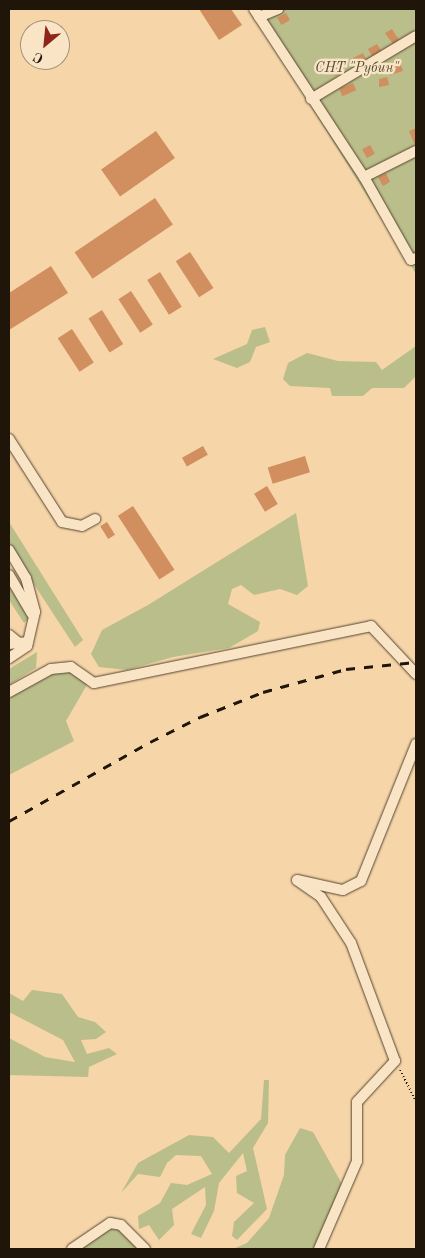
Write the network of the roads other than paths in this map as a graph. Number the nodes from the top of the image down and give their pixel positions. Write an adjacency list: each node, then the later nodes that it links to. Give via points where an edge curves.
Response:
1 (278, 9): 2 (lane)
2 (256, 13): 4 (lane)
3 (416, 36): 4 (lane)
4 (311, 99): 6 (lane)
5 (416, 151): 6 (lane)
6 (364, 177): 7 (lane)
7 (414, 259)
8 (9, 439): 9 (lane, via 62,522 82,526)
9 (95, 519)
10 (9, 550): 12 (lane, via 26,578)
11 (9, 574): 12 (lane)
12 (34, 616): 14 (lane)
13 (9, 635): 14 (lane)
14 (18, 643): 15 (lane)
15 (9, 658)
16 (416, 674): 17 (lane, via 371,626 94,683 71,666 50,670)
17 (9, 692)
18 (416, 744): 21 (lane, via 362,881 343,890 297,880 321,897 350,943 395,1061 357,1102 357,1161)
19 (72, 1249): 20 (lane, via 110,1223 121,1224)
20 (145, 1249)
21 (319, 1249)

